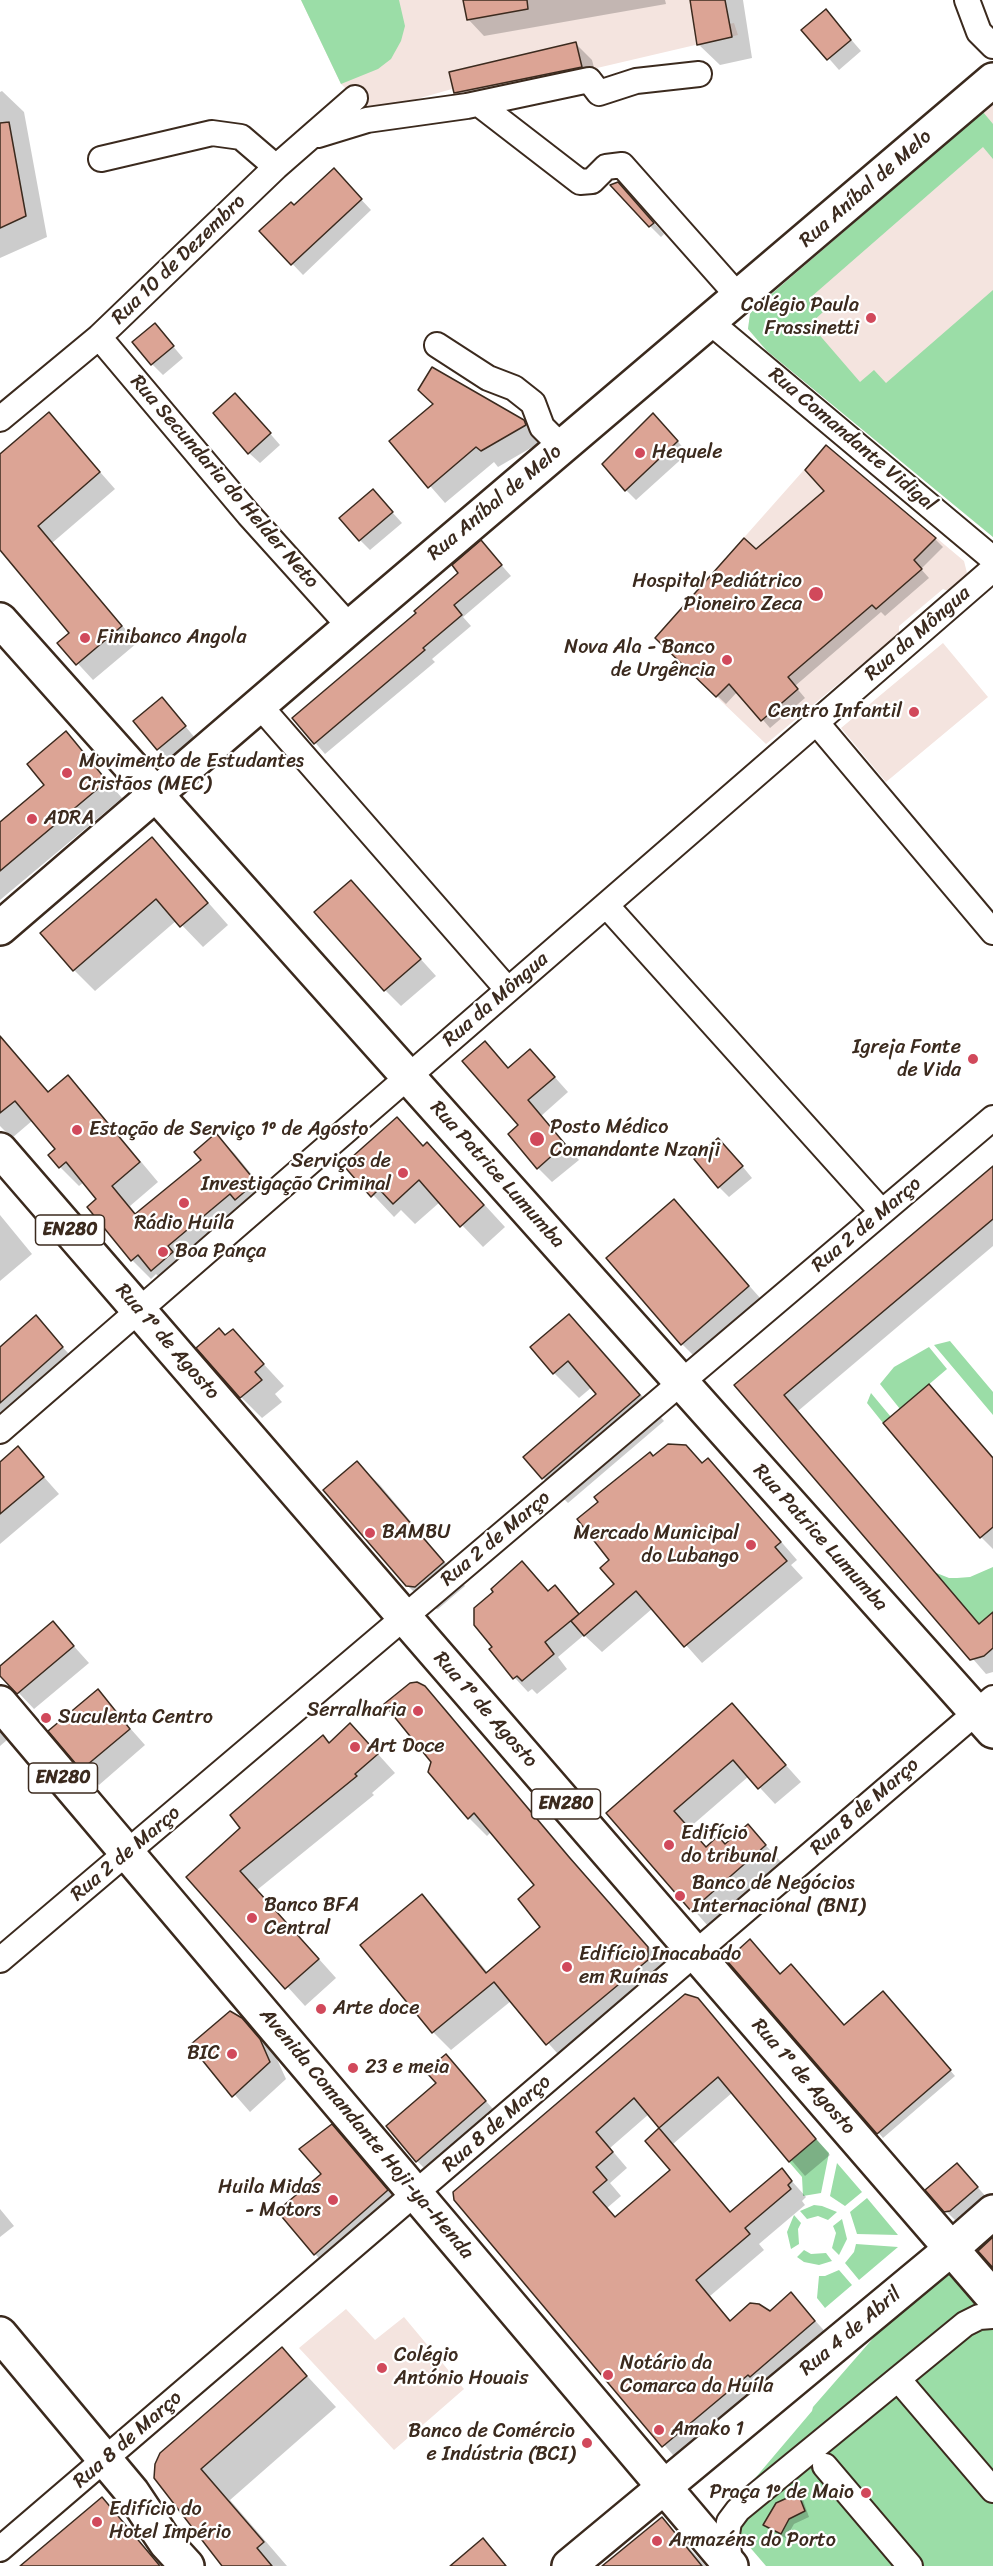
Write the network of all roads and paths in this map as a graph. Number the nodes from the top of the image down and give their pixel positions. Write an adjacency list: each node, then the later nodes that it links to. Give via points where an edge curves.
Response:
1 (967, 0): 2 (street, via 979,32)
2 (993, 46)
3 (699, 74): 6 (street, via 636,81 599,93 589,80)
4 (993, 80): 10 (street, Rua Aníbal de Melo)
5 (356, 98): 7 (street, Rua 10 de Dezembro)
6 (479, 104): 7 (street, via 367,120); 10 (street, via 580,182 592,181 606,167 622,165)
7 (307, 139): 9 (street, Rua 10 de Dezembro)
8 (101, 159): 9 (street, via 212,134 241,137)
9 (276, 167): 12 (street, Rua 10 de Dezembro)
10 (739, 297): 11 (street, Rua Aníbal de Melo)
11 (710, 322): 15 (street, Rua Aníbal de Melo); 16 (street, Rua Comandante Vidigal)
12 (99, 337): 14 (street, Rua 10 de Dezembro); 19 (street, Rua Secundaria do Helder Neto, via 249,515)
13 (437, 345): 15 (street, via 488,378 514,388 533,403 542,427)
14 (0, 419)
15 (561, 446): 19 (street, Rua Aníbal de Melo)
16 (993, 559)
17 (993, 568): 21 (street, Rua da Môngua)
18 (0, 620): 22 (street, Rua Patrice Lumumba)
19 (350, 627): 20 (street, Rua Aníbal de Melo)
20 (259, 705): 22 (street, Rua Aníbal de Melo); 26 (street)
21 (816, 722): 23 (street, Rua da Môngua); 25 (street)
22 (155, 794): 24 (street, Rua Aníbal de Melo); 27 (street, Rua Patrice Lumumba)
23 (606, 905): 26 (street, Rua da Môngua); 30 (street)
24 (0, 928)
25 (993, 933)
26 (508, 990): 27 (street, Rua da Môngua)
27 (409, 1076): 31 (street, Rua da Môngua); 32 (street, Rua Patrice Lumumba)
28 (993, 1118): 30 (street, Rua 2 de Março)
29 (0, 1150): 31 (street, Rua 1º de Agosto / EN280)
30 (882, 1212): 32 (street, Rua 2 de Março)
31 (139, 1310): 33 (street, Rua da Môngua); 34 (street, Rua 1º de Agosto / EN280)
32 (681, 1382): 34 (street, Rua 2 de Março); 36 (street, Rua Patrice Lumumba)
33 (0, 1431)
34 (405, 1617): 37 (street, Rua 2 de Março); 38 (street, Rua 1º de Agosto / EN280)
35 (0, 1703): 37 (street, Avenida Comandante Hoji-ya-Henda / EN280)
36 (987, 1714): 38 (street, Rua 8 de Março)
37 (126, 1853): 39 (street, Rua 2 de Março); 40 (street, Avenida Comandante Hoji-ya-Henda / EN280)
38 (695, 1953): 40 (street, Rua 8 de Março); 42 (street, Rua 1º de Agosto / EN280)
39 (0, 1960)
40 (417, 2193): 47 (street, Rua 8 de Março); 49 (street, Avenida Comandante Hoji-ya-Henda / EN280)
41 (993, 2212): 42 (street, Rua 4 de Abril)
42 (951, 2248): 43 (street, Rua 1º de Agosto / EN280); 49 (street, Rua 4 de Abril)
43 (993, 2297)
44 (993, 2316): 46 (street, via 965,2324)
45 (0, 2334): 47 (street)
46 (898, 2379): 50 (street); 54 (street, via 738,2510 729,2522)
47 (105, 2459): 51 (street, Rua 8 de Março); 52 (street)
48 (825, 2466): 55 (street)
49 (665, 2487): 53 (street, Rua 4 de Abril); 54 (street, Avenida Comandante Hoji-ya-Henda / EN280)
50 (993, 2490)
51 (0, 2549)
52 (186, 2566)
53 (569, 2566)
54 (731, 2566)
55 (910, 2566)

